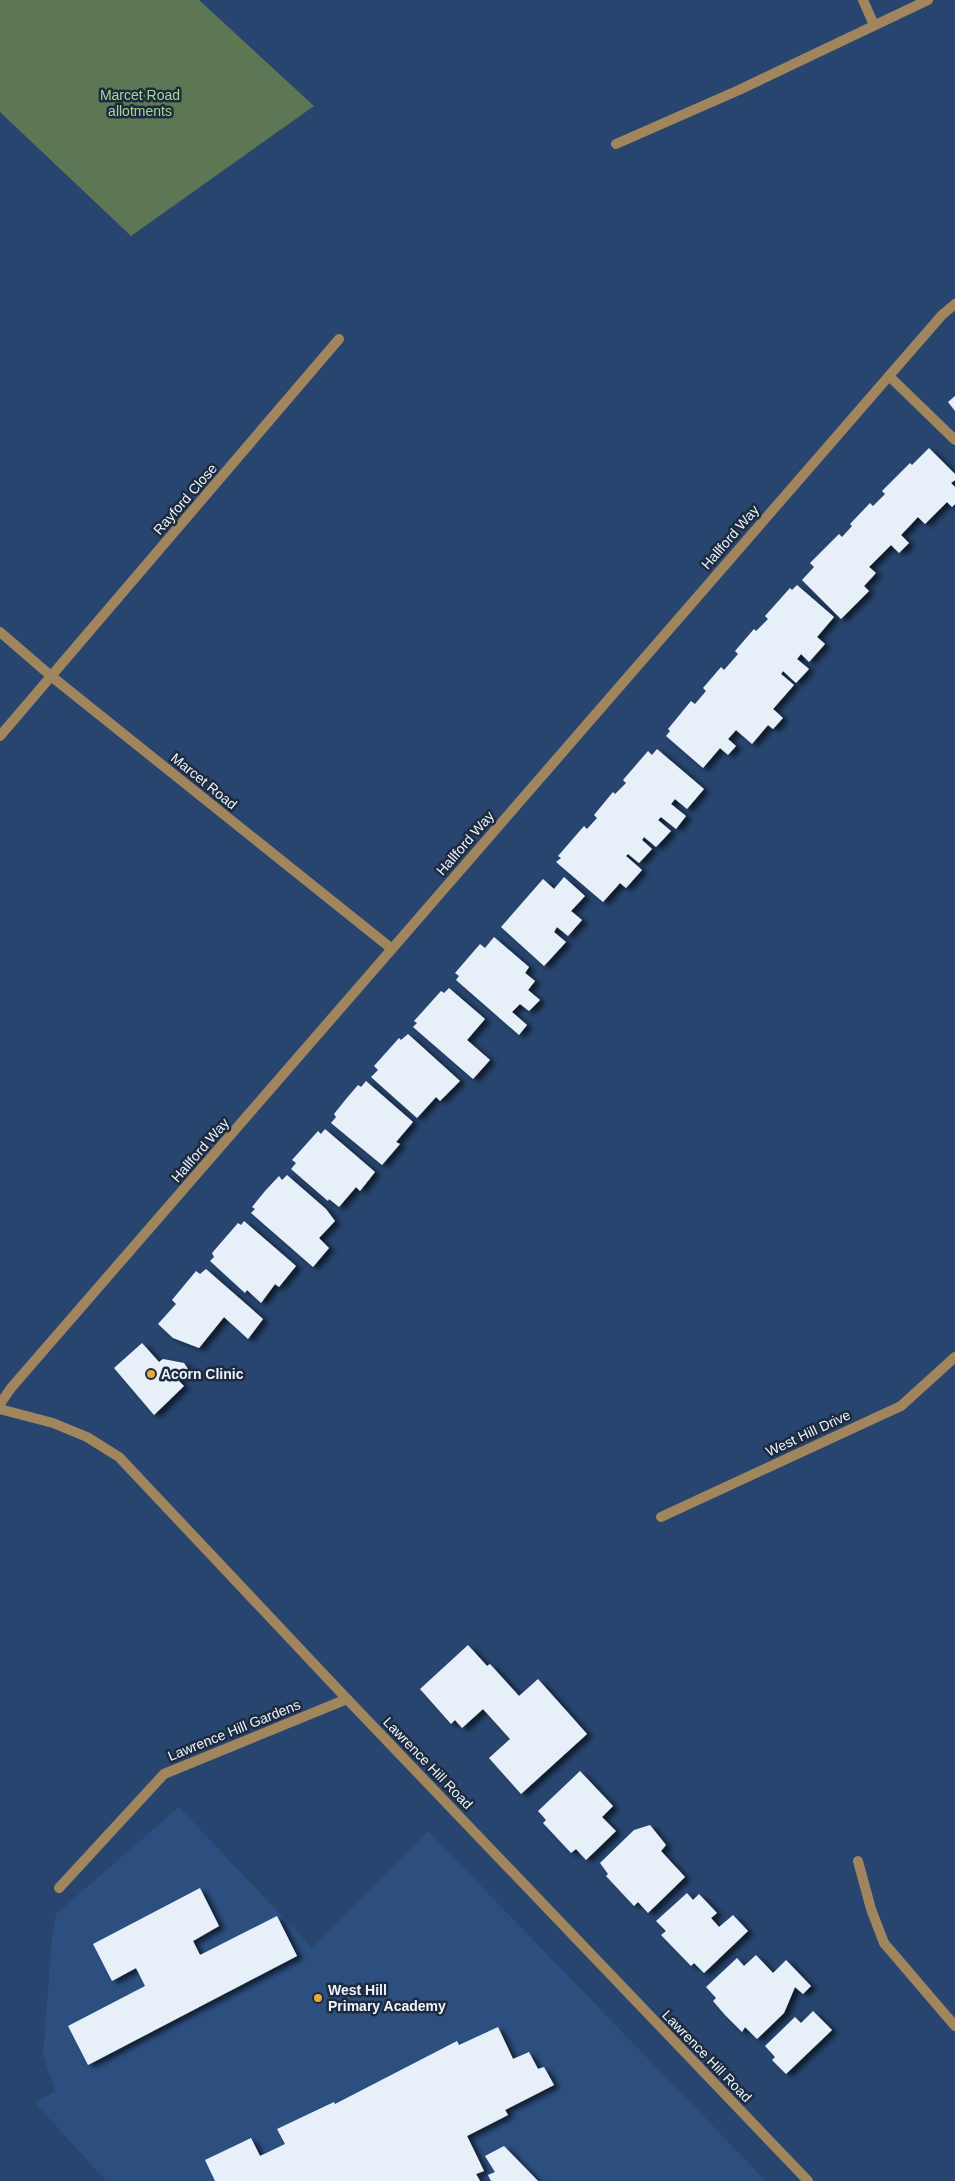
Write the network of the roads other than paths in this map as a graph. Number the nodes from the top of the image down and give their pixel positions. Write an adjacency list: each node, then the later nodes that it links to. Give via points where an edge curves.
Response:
1 (863, 0): 3 (street)
2 (928, 0): 3 (street)
3 (874, 25): 4 (street)
4 (616, 144)
5 (955, 304): 7 (street, Hallford Way)
6 (340, 340): 10 (street, Rayford Close)
7 (889, 376): 8 (street); 12 (street, Hallford Way)
8 (955, 440)
9 (0, 632): 10 (street, Marcet Road)
10 (51, 676): 11 (street, Rayford Close); 12 (street, Marcet Road)
11 (0, 736)
12 (392, 949): 14 (street, Hallford Way)
13 (955, 1357): 16 (street, West Hill Drive, via 901,1406)
14 (0, 1404)
15 (0, 1409): 17 (street, Lawrence Hill Road, via 53,1423 87,1437 119,1456)
16 (661, 1517)
17 (347, 1699): 19 (street, Lawrence Hill Gardens, via 164,1774); 21 (street, Lawrence Hill Road)
18 (858, 1861): 20 (street, via 884,1943)
19 (59, 1888)
20 (955, 2026)
21 (808, 2181)

